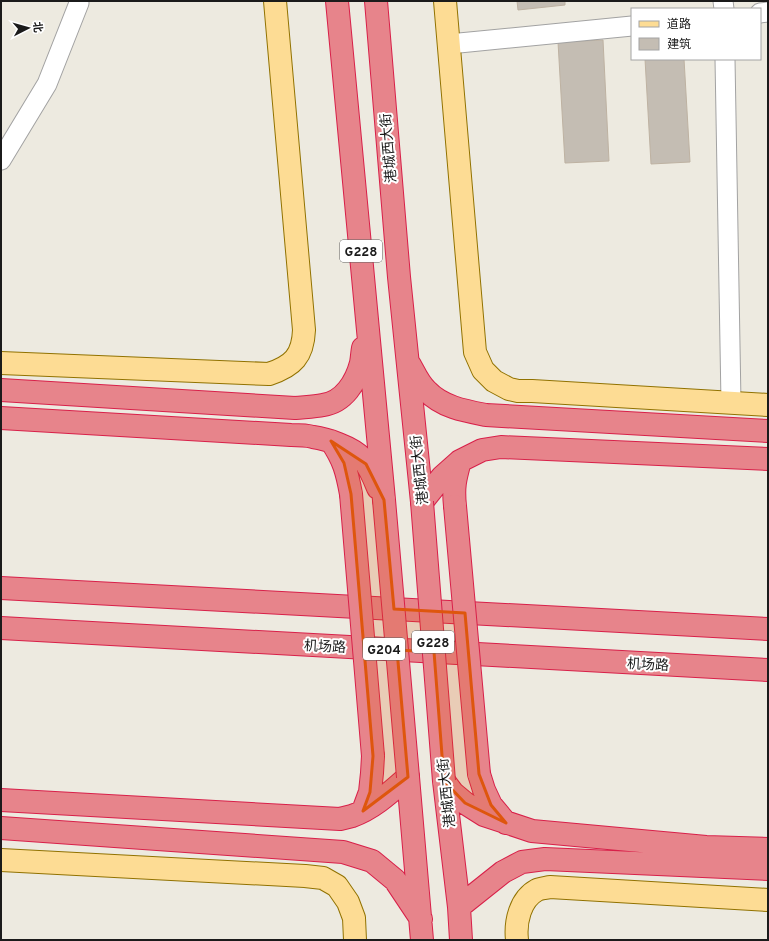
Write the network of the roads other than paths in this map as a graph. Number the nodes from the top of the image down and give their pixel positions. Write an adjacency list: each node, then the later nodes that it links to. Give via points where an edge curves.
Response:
1 (275, 1): 12 (main road, via 304,330 304,341 295,359 282,370 269,374)
2 (337, 1): 10 (highway, G228)
3 (376, 1): 11 (highway, 港城西大街 / G228)
4 (445, 1): 7 (main road)
5 (79, 3): 9 (street, via 47,84)
6 (631, 26): 7 (street)
7 (449, 44): 14 (main road, via 475,352 483,370 494,381 518,391)
8 (725, 60): 14 (street)
9 (1, 160)
10 (363, 276): 13 (highway, via 362,362 349,390 325,405 295,408); 21 (highway, G228)
11 (407, 359): 17 (highway, via 427,391 437,400 459,410 486,415); 22 (highway, 港城西大街 / G228)
12 (1, 363)
13 (1, 390)
14 (731, 402): 15 (main road)
15 (768, 405)
16 (1, 418): 18 (highway, via 291,434)
17 (768, 431)
18 (331, 441): 21 (highway, via 362,458); 30 (highway, bridge, via 339,452 348,478 373,756 370,792)
19 (768, 459): 20 (highway, via 500,447 482,450)
20 (460, 461): 22 (highway, via 442,477); 31 (highway, bridge, via 453,491 479,774 491,805)
21 (384, 500): 27 (highway, G228, bridge)
22 (422, 502): 28 (highway, 港城西大街 / G228, bridge)
23 (1, 588): 25 (highway)
24 (1, 628): 26 (highway, 机场路 / G204)
25 (768, 629)
26 (768, 670)
27 (408, 777): 30 (highway, via 385,797); 38 (highway, G228)
28 (444, 781): 31 (highway, via 465,803 484,815); 37 (highway, 港城西大街 / G228)
29 (1, 800): 30 (highway, via 340,819)
30 (363, 811)
31 (506, 823): 33 (highway, via 532,831 706,847)
32 (1, 828): 38 (highway, via 343,852 372,861 395,880)
33 (768, 849)
34 (1, 860): 39 (main road, via 323,878 337,886 348,902 354,918)
35 (768, 869): 37 (highway, via 545,859 522,862 503,872)
36 (768, 900): 41 (main road, via 550,887 538,889 529,895 524,903 516,923)
37 (459, 907): 40 (highway, 港城西大街 / G228)
38 (421, 929)
39 (355, 940)
40 (461, 940)
41 (517, 940)

